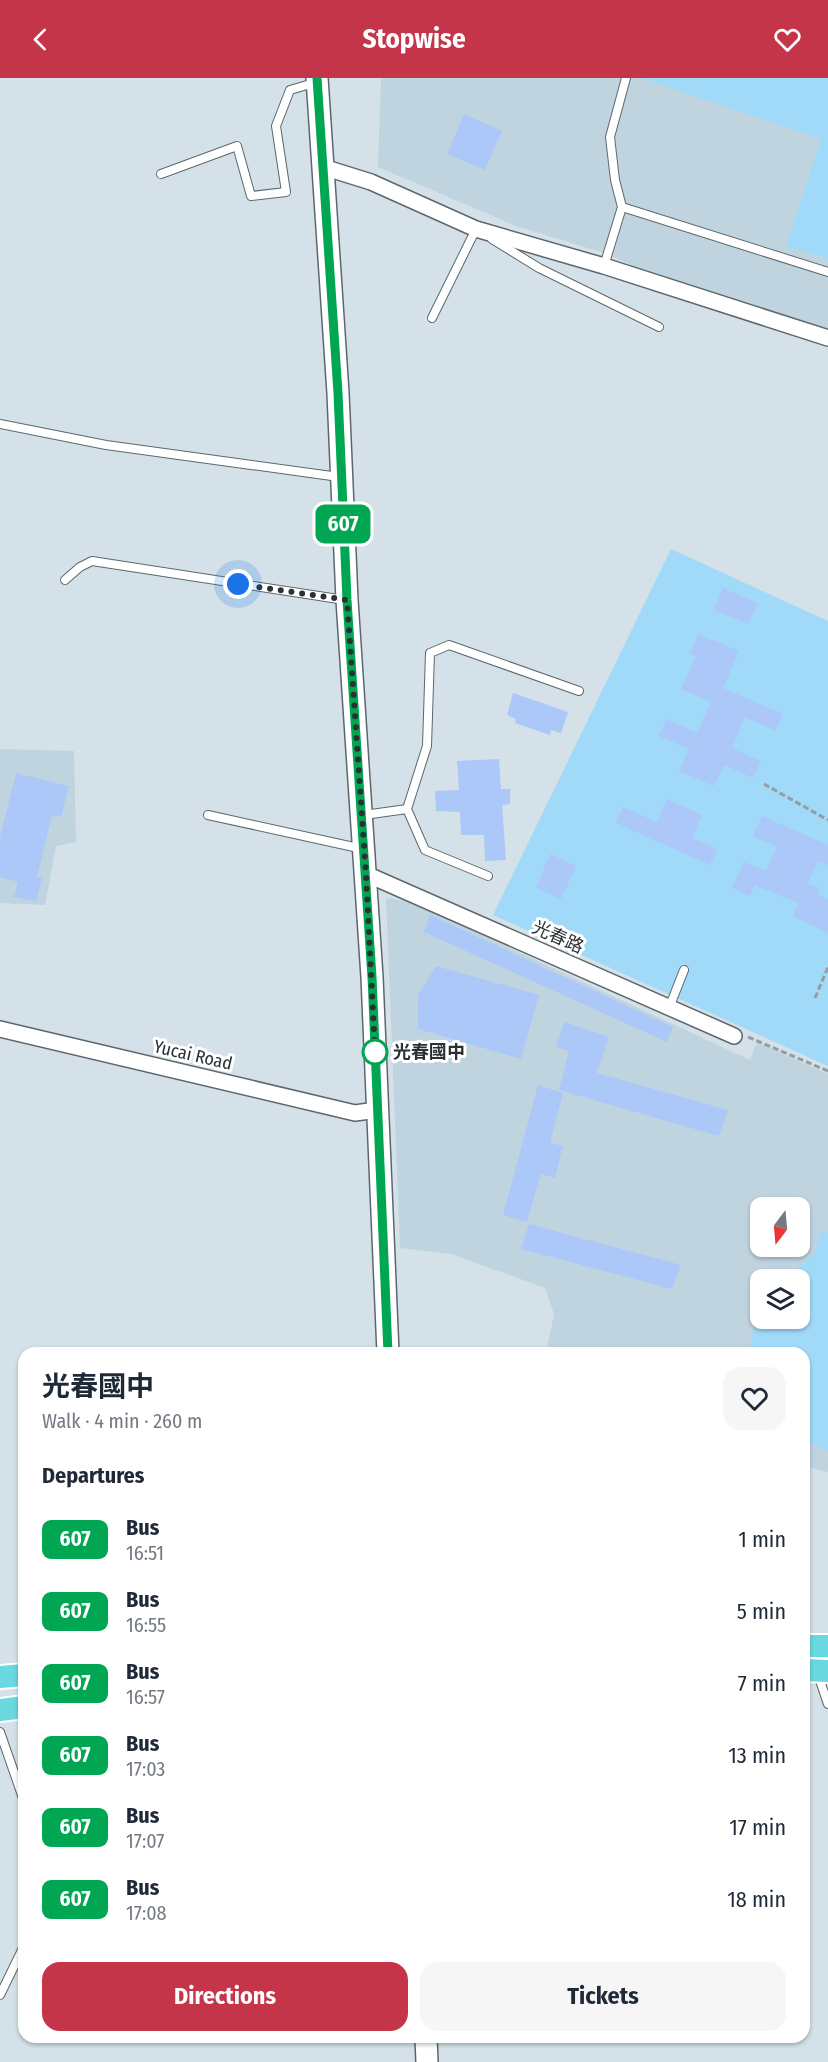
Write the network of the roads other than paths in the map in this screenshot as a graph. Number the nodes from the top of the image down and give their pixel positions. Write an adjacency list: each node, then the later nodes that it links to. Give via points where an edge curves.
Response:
1 (627, 78): 5 (lane, via 610,137)
2 (317, 80): 3 (main road); 4 (lane, via 290,90 276,126 286,192 251,196 237,146)
3 (323, 167): 6 (street, via 371,182); 13 (main road)
4 (162, 174)
5 (622, 207): 7 (lane); 8 (lane)
6 (476, 229): 7 (street); 9 (lane); 10 (lane, via 539,268)
7 (604, 266): 11 (street)
8 (828, 272)
9 (432, 318)
10 (659, 327)
11 (828, 338)
12 (0, 424): 13 (lane, via 106,445)
13 (341, 478): 15 (main road)
14 (65, 580): 15 (lane, via 92,561)
15 (347, 600): 19 (main road)
16 (579, 691): 17 (lane, via 449,645 430,654 427,746)
17 (407, 809): 19 (lane); 22 (lane, via 425,850)
18 (208, 815): 20 (lane)
19 (362, 815): 20 (main road)
20 (364, 849): 21 (main road)
21 (366, 874): 24 (street, 光春路); 27 (main road)
22 (488, 876)
23 (684, 970): 24 (lane)
24 (669, 1008): 26 (street, 光春路)
25 (0, 1029): 27 (street, Yucai Road, via 355,1113)
26 (734, 1036)
27 (377, 1110): 28 (main road)
28 (387, 1347)
29 (810, 1646): 30 (main road)
30 (828, 1646)
31 (816, 1671): 34 (lane)
32 (18, 1676): 33 (main road)
33 (0, 1677)
34 (828, 1704)
35 (18, 1708): 36 (main road)
36 (0, 1710)
37 (0, 1732): 38 (lane)
38 (18, 1784)
39 (18, 1958): 40 (lane)
40 (0, 1995)
41 (426, 2043): 42 (main road)
42 (427, 2062)

